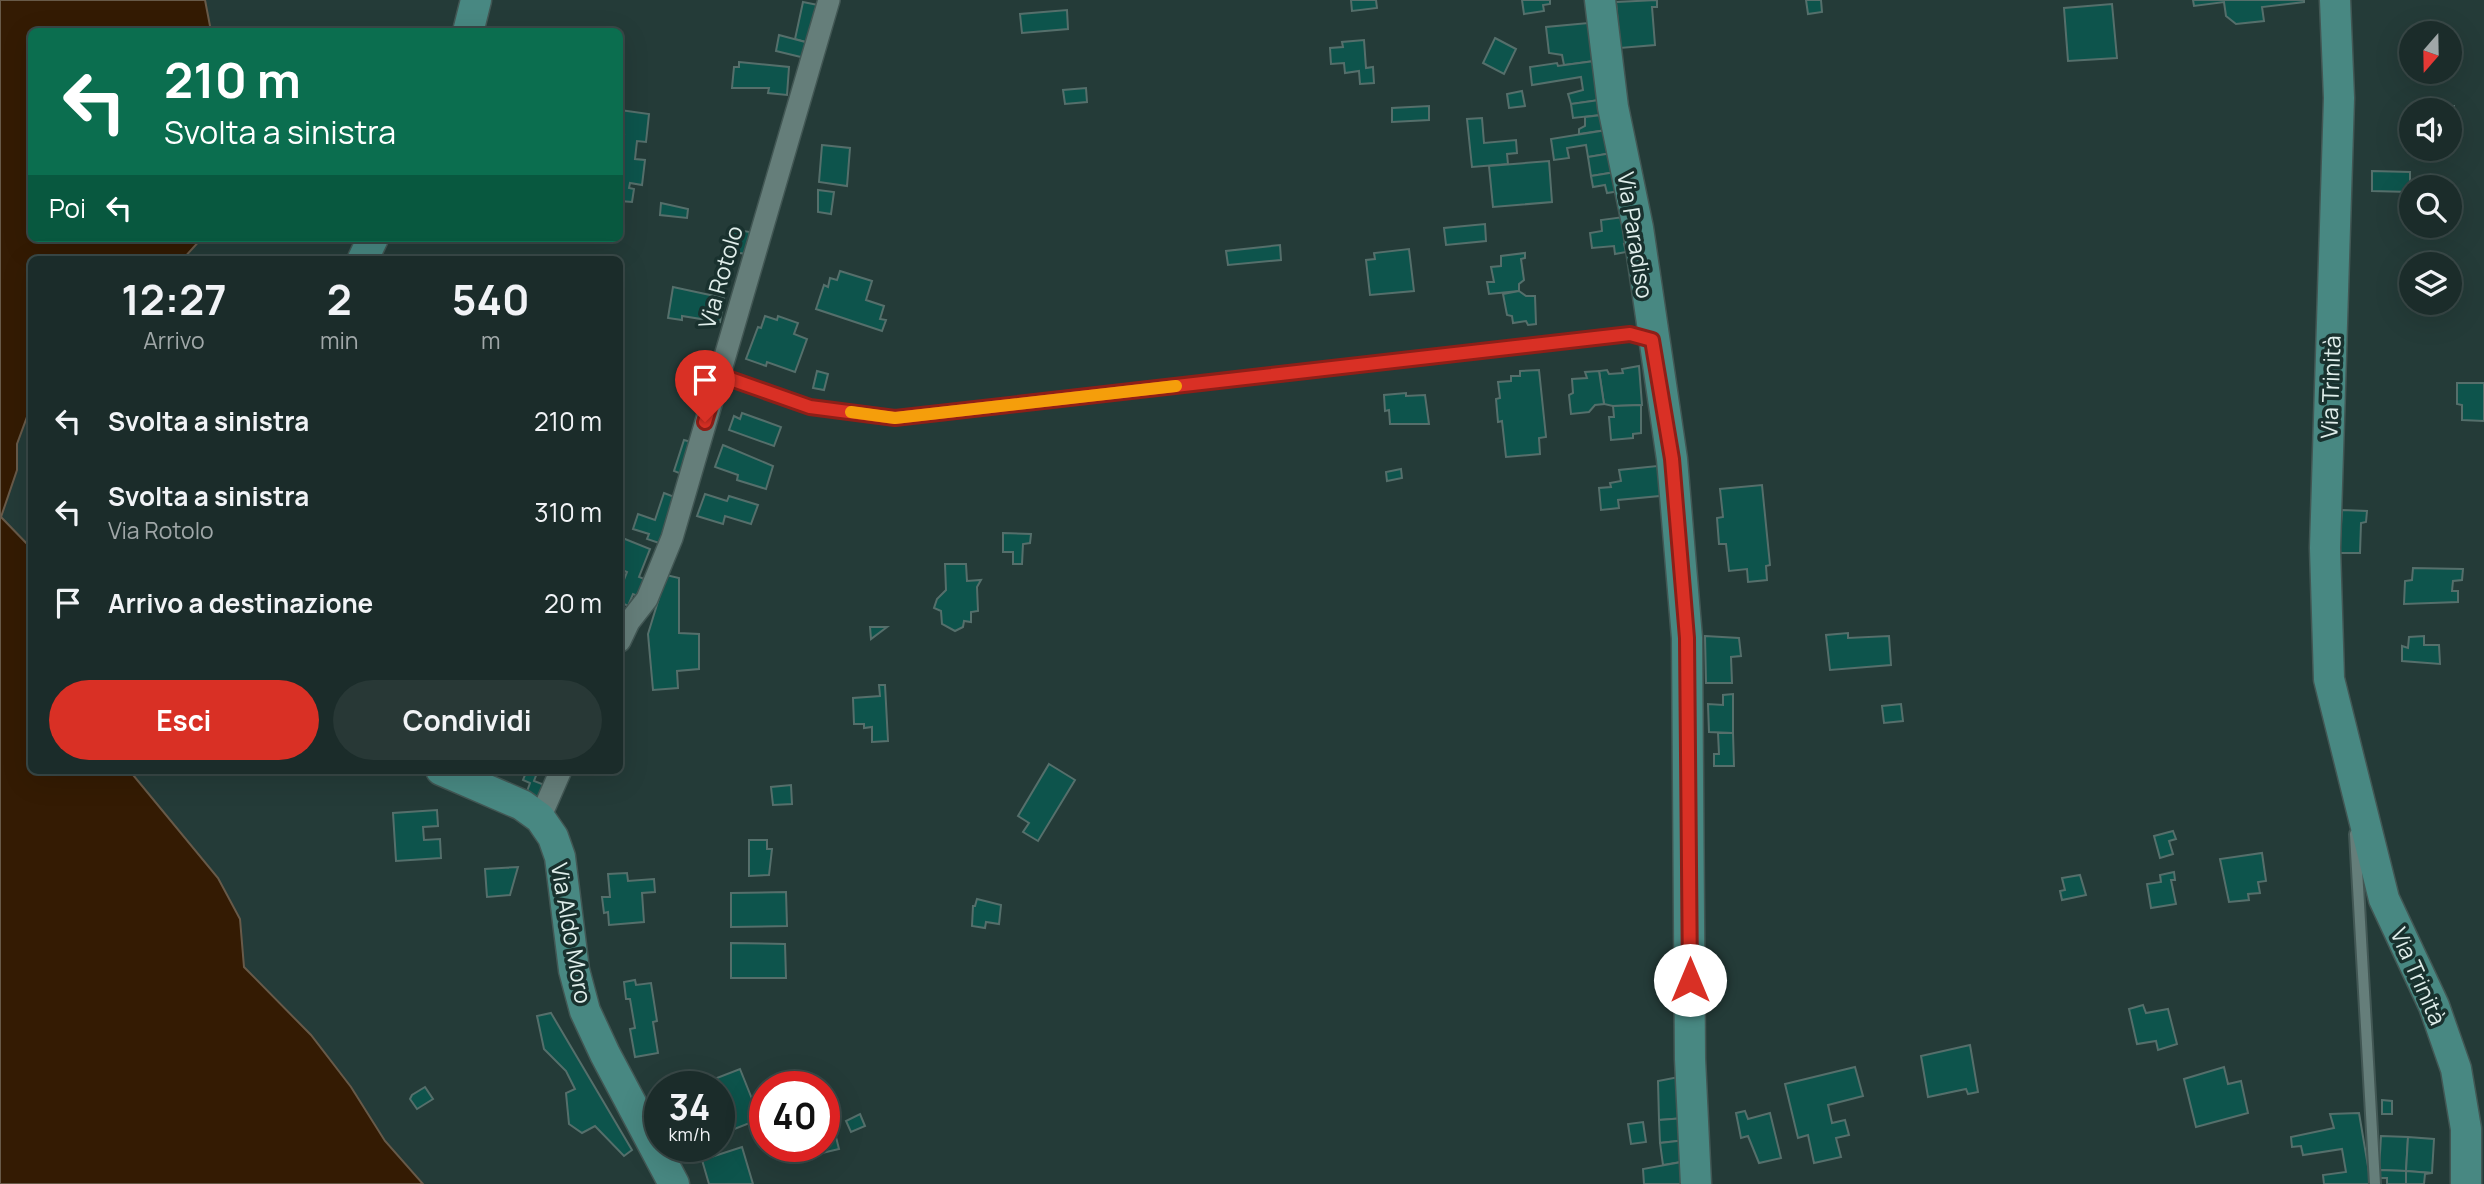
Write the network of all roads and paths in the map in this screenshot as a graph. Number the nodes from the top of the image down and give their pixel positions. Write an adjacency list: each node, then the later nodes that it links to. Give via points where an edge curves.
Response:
1 (476, 0): 5 (street)
2 (829, 0): 7 (street, Via Rotolo)
3 (1600, 0): 6 (street, Via Paradiso)
4 (2334, 0): 9 (street, Via Trinità, via 2339,98 2325,548 2329,679)
5 (469, 28)
6 (1652, 340): 7 (lane, via 1630,334 895,418 810,407); 14 (street, Via Paradiso, via 1672,459 1687,638 1690,1071)
7 (719, 375): 8 (street, Via Rotolo, via 672,538 647,599)
8 (623, 635)
9 (2352, 772): 15 (lane, Via Trinità); 16 (street, Via Trinità, via 2384,899 2434,1006 2456,1069 2466,1129)
10 (450, 774): 12 (street, via 522,805)
11 (559, 774): 12 (street)
12 (540, 818): 13 (street, Via Aldo Moro, via 559,857 574,970 585,1011)
13 (674, 1184)
14 (1696, 1184)
15 (2375, 1184)
16 (2466, 1184)

